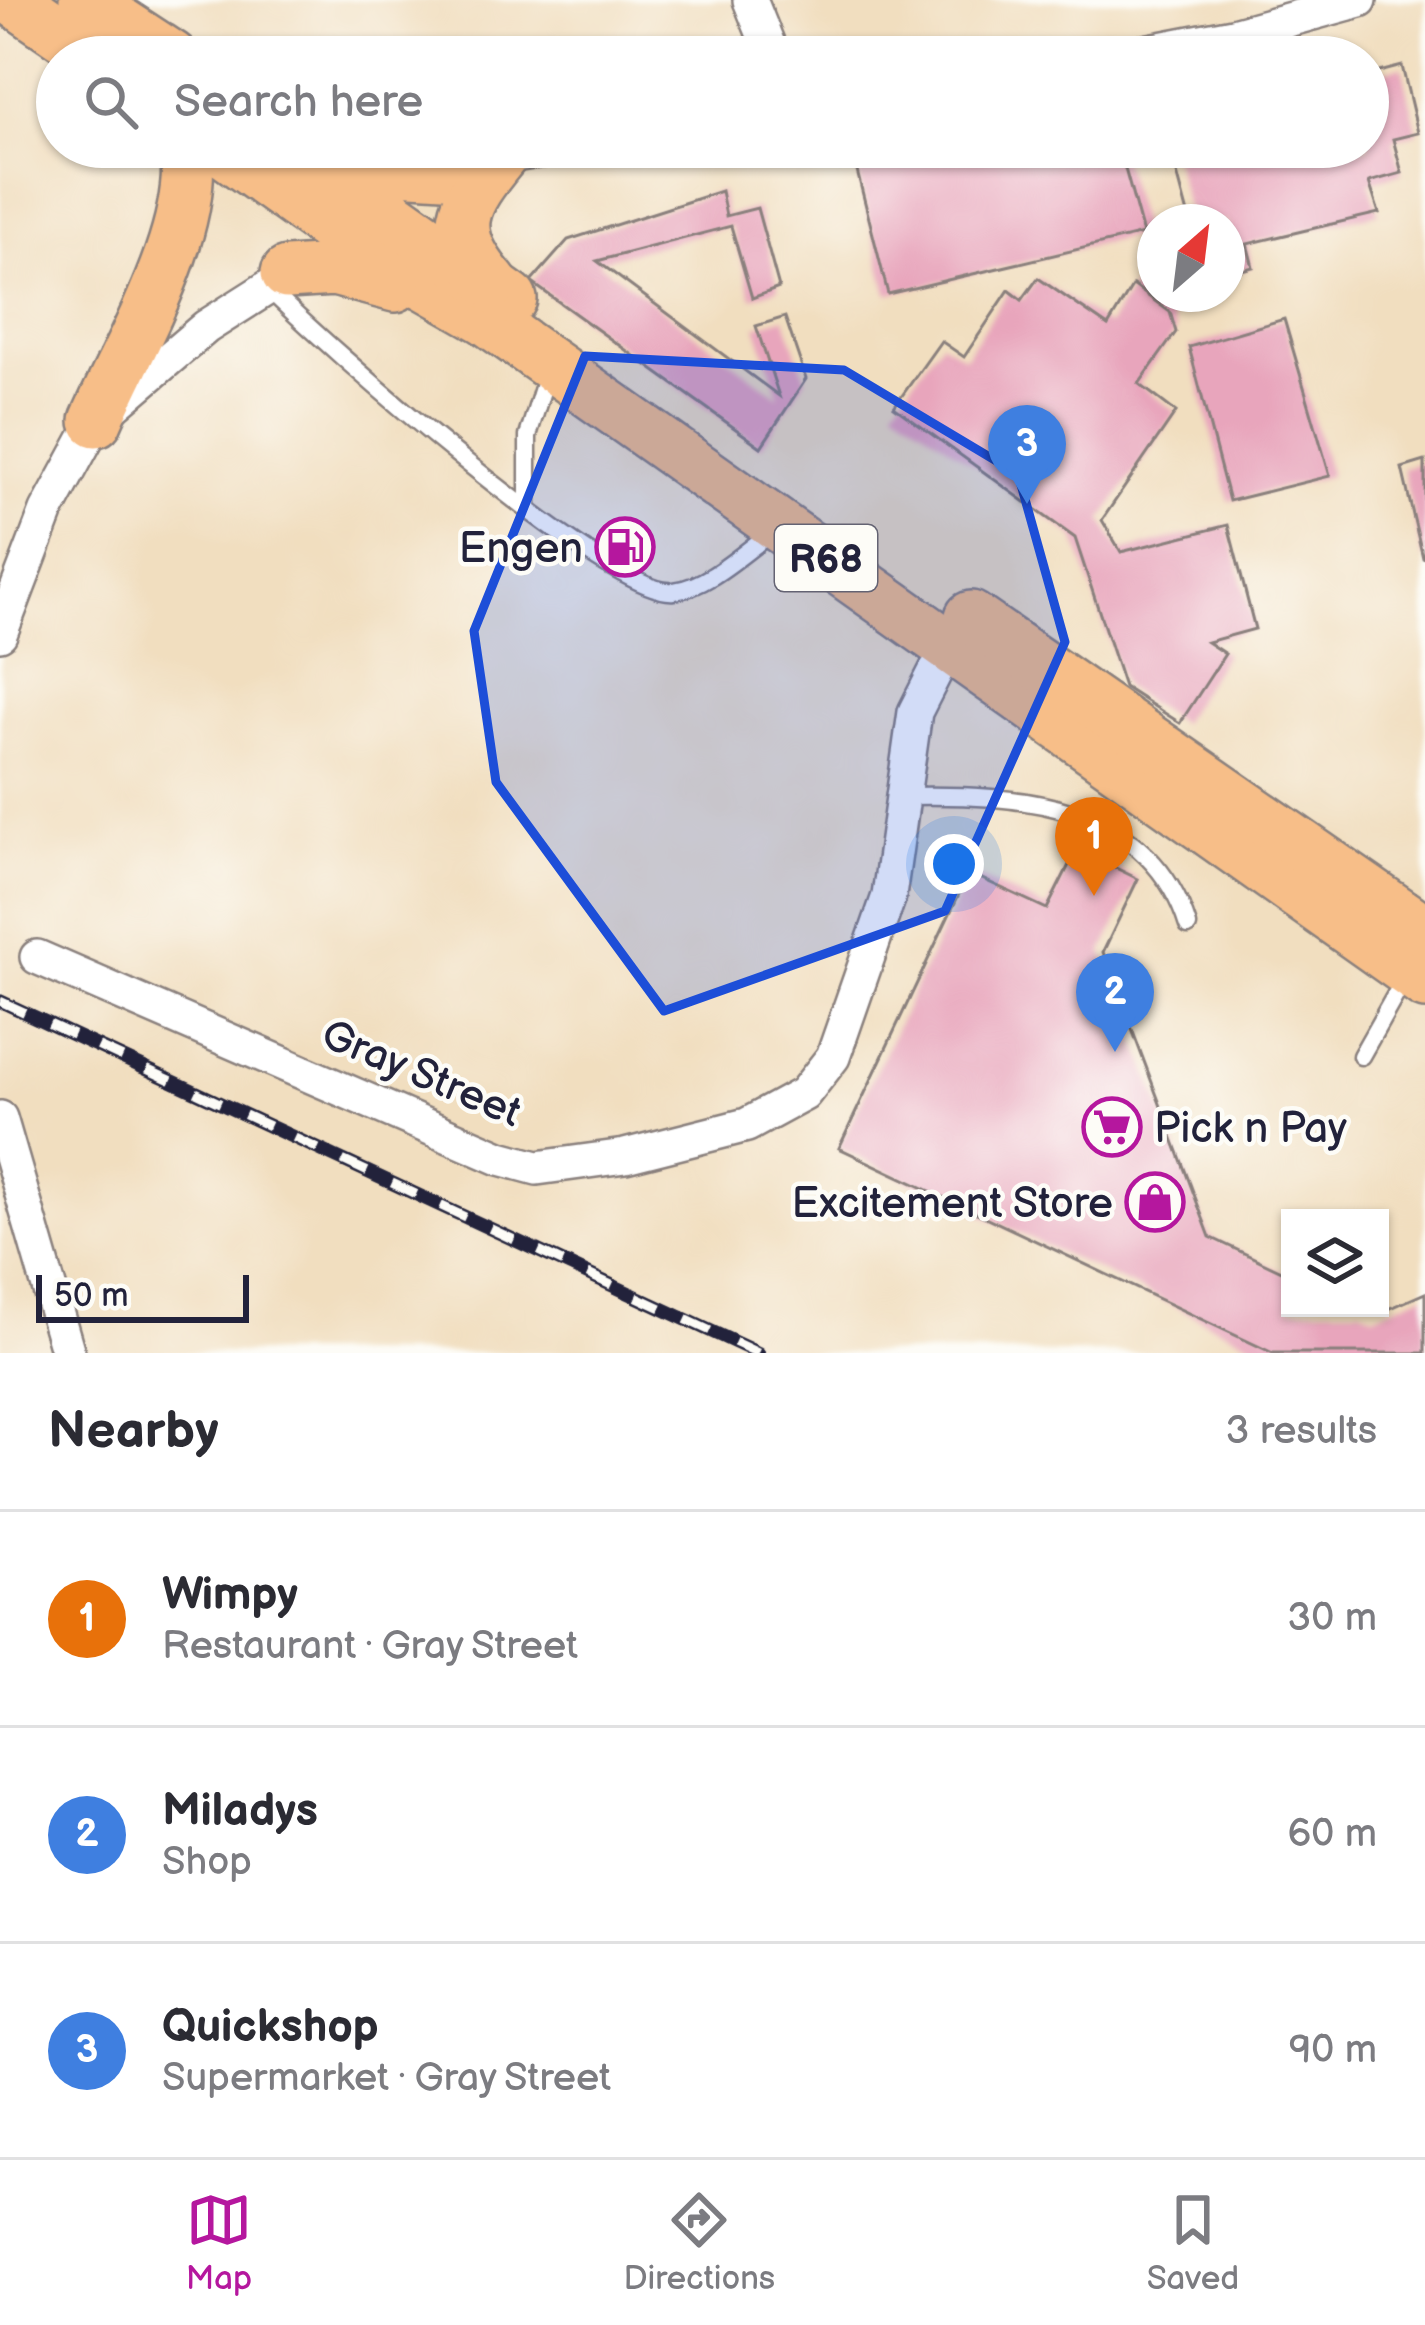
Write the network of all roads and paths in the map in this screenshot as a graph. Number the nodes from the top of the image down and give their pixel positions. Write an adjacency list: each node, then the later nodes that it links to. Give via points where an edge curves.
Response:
1 (13, 0): 5 (main road)
2 (85, 0): 6 (main road)
3 (750, 0): 7 (street)
4 (1360, 0): 8 (street)
5 (65, 36)
6 (140, 36)
7 (764, 36)
8 (1228, 36)
9 (190, 168): 20 (main road, via 183,217)
10 (258, 168): 16 (main road, R68)
11 (315, 168): 16 (main road, R68)
12 (416, 168): 15 (main road)
13 (455, 168): 15 (street)
14 (492, 168): 18 (main road, via 462,218 464,245)
15 (444, 171): 16 (street)
16 (369, 227): 17 (street); 18 (main road, R68)
17 (277, 280): 18 (main road, via 366,274); 20 (street, via 206,327); 21 (lane, via 416,423)
18 (501, 310): 19 (main road, R68); 23 (main road, R68)
19 (550, 363): 21 (lane, via 528,436); 22 (main road, R68)
20 (96, 421): 24 (street, via 47,511)
21 (528, 508): 22 (lane, via 648,588 670,592 693,586)
22 (780, 526): 23 (main road, R68)
23 (958, 628): 25 (street, Gray Street, via 915,712); 28 (main road, R68)
24 (0, 634)
25 (906, 796): 26 (lane, via 989,795 1098,822 1158,865); 27 (street, Gray Street, via 889,896 833,1057 804,1094 747,1125 592,1162 537,1168 500,1158)
26 (1188, 926)
27 (37, 957)
28 (1421, 961): 29 (lane)
29 (1361, 1056)
30 (0, 1118): 31 (street)
31 (68, 1353)

